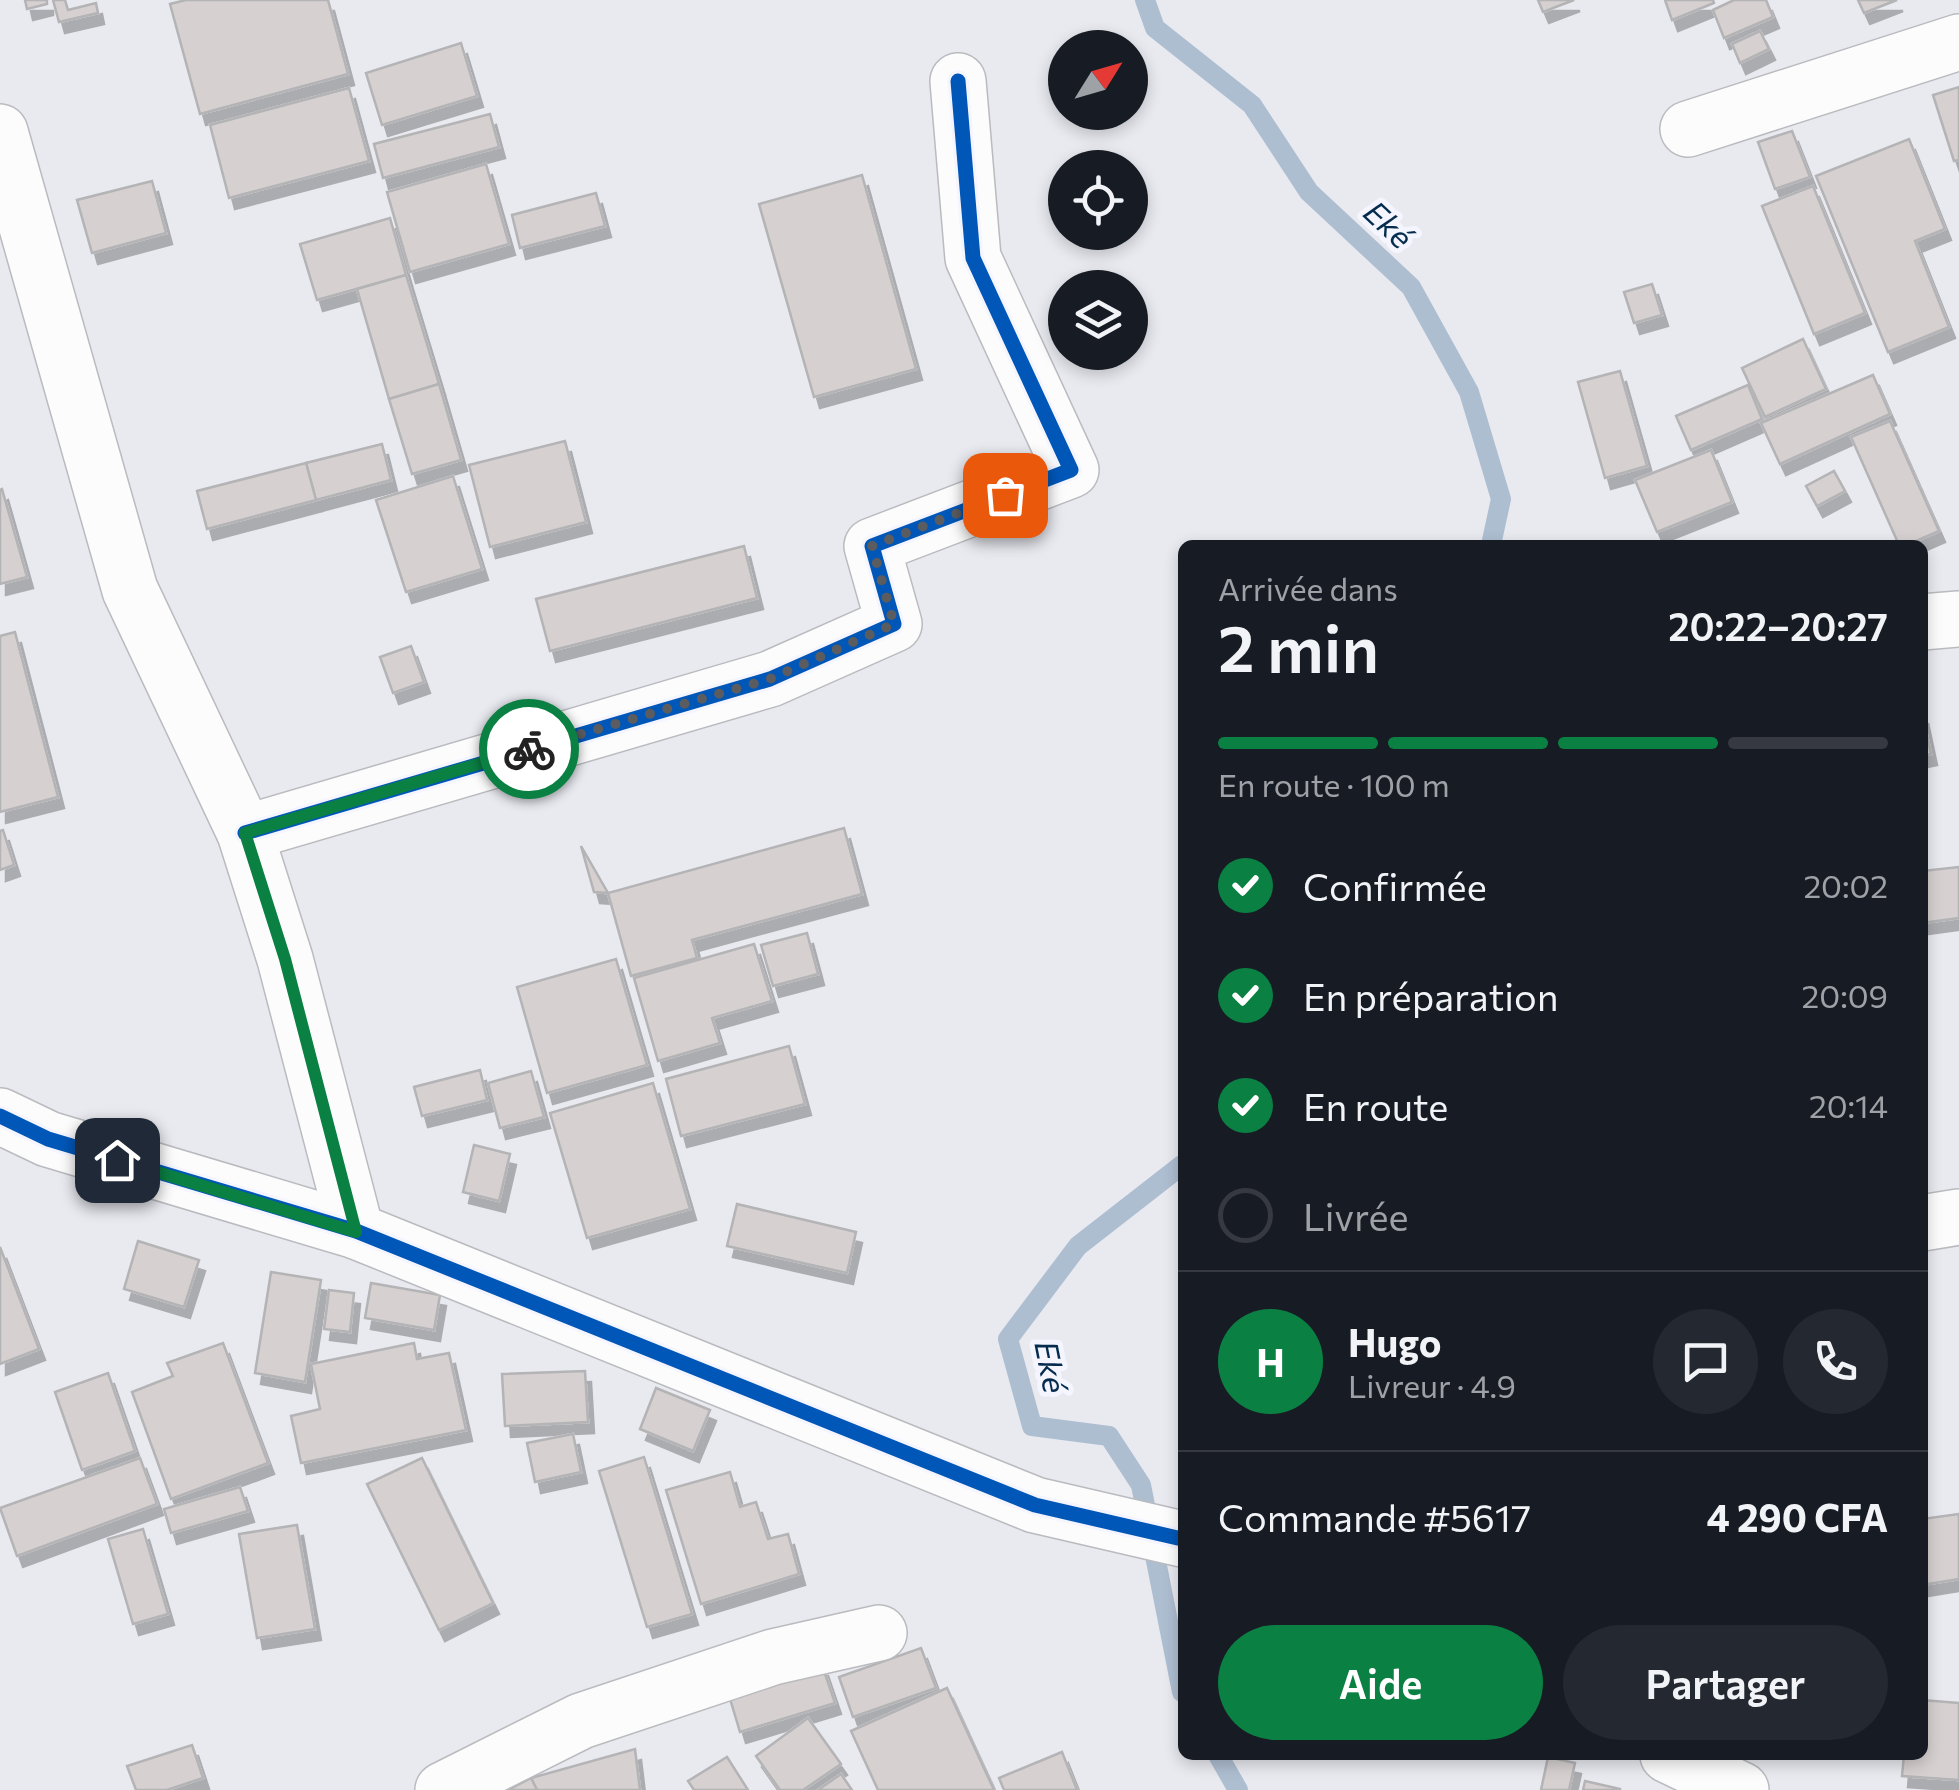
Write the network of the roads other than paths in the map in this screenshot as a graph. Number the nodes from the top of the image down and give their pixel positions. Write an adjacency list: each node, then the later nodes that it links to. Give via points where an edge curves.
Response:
1 (1959, 42): 3 (street)
2 (958, 82): 7 (street, via 973,258 1071,470 872,546 894,624 788,671)
3 (1688, 130)
4 (0, 132): 7 (street, via 130,590)
5 (1959, 619): 6 (street)
6 (1928, 622)
7 (245, 833): 11 (street)
8 (0, 1116): 11 (street, via 48,1139)
9 (1959, 1217): 10 (street)
10 (1928, 1222)
11 (356, 1232): 12 (street, via 1035,1505)
12 (1178, 1539)
13 (879, 1633): 15 (street, via 773,1657 581,1721)
14 (1678, 1760): 16 (street)
15 (443, 1790)
16 (1741, 1790)

